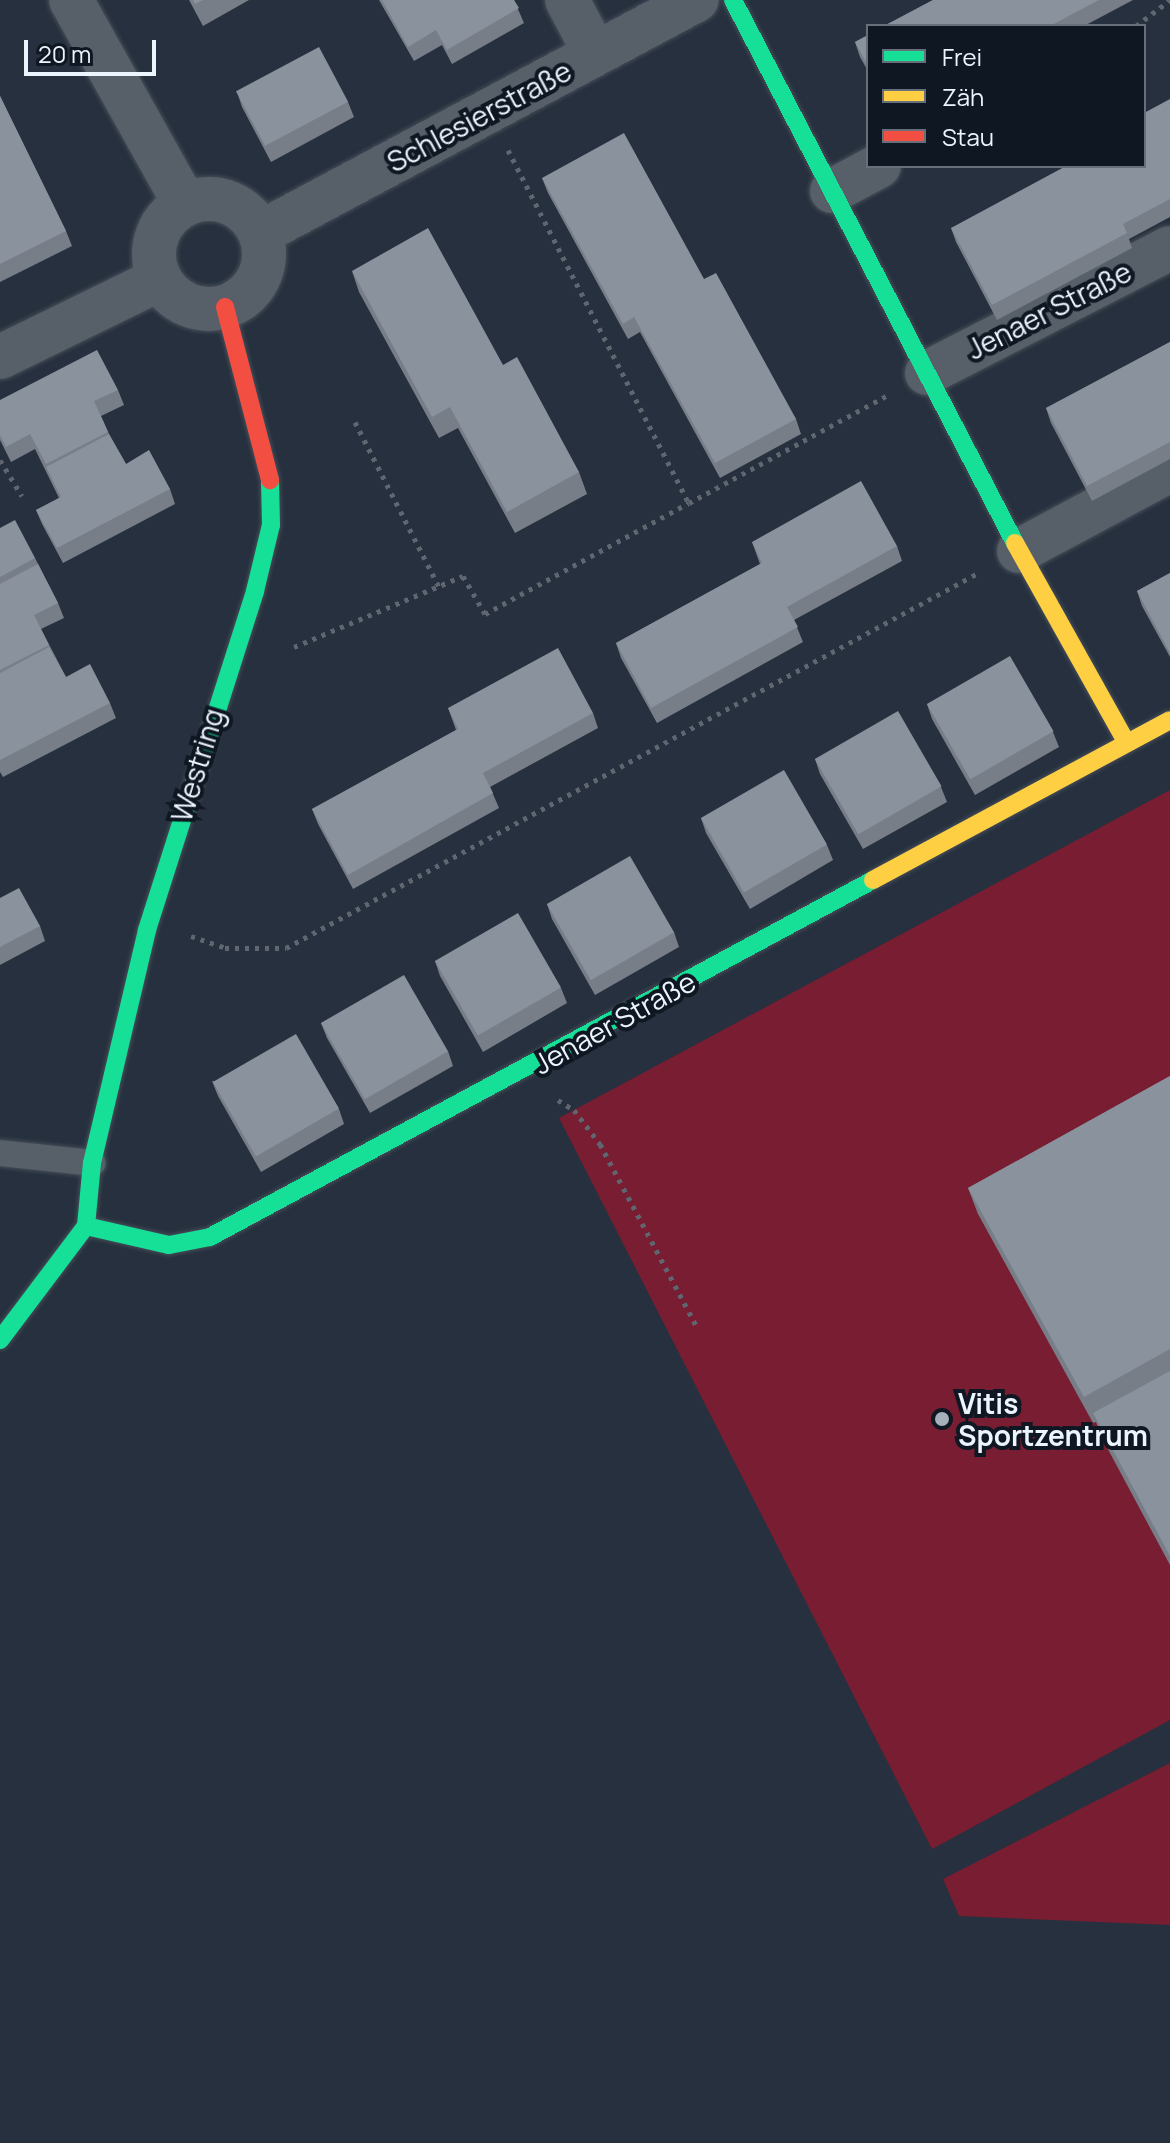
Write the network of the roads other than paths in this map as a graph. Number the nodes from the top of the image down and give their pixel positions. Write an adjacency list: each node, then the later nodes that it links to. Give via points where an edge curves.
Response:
1 (71, 0): 8 (street)
2 (567, 0): 5 (street)
3 (697, 0): 5 (street, Schlesierstraße)
4 (733, 0): 7 (street)
5 (595, 53): 9 (street, Schlesierstraße)
6 (875, 168): 7 (street)
7 (832, 191): 14 (street)
8 (185, 204): 9 (street, via 207,198 233,204); 11 (street, via 167,217 156,239)
9 (260, 233): 12 (street, via 260,275 249,292)
10 (1170, 248): 14 (street, Jenaer Straße)
11 (160, 279): 12 (street, via 180,301 197,308); 13 (street)
12 (225, 307): 20 (street, Westring, via 261,430 270,475 271,525 255,591 147,930)
13 (0, 357)
14 (927, 373): 16 (street)
15 (1170, 470): 16 (street)
16 (1019, 551): 18 (street)
17 (1170, 720): 18 (street, Jenaer Straße)
18 (1126, 742): 21 (street, Jenaer Straße, via 210,1237 169,1245)
19 (0, 1153): 20 (lane)
20 (92, 1163): 21 (street, Westring)
21 (86, 1226): 22 (street)
22 (0, 1340)

